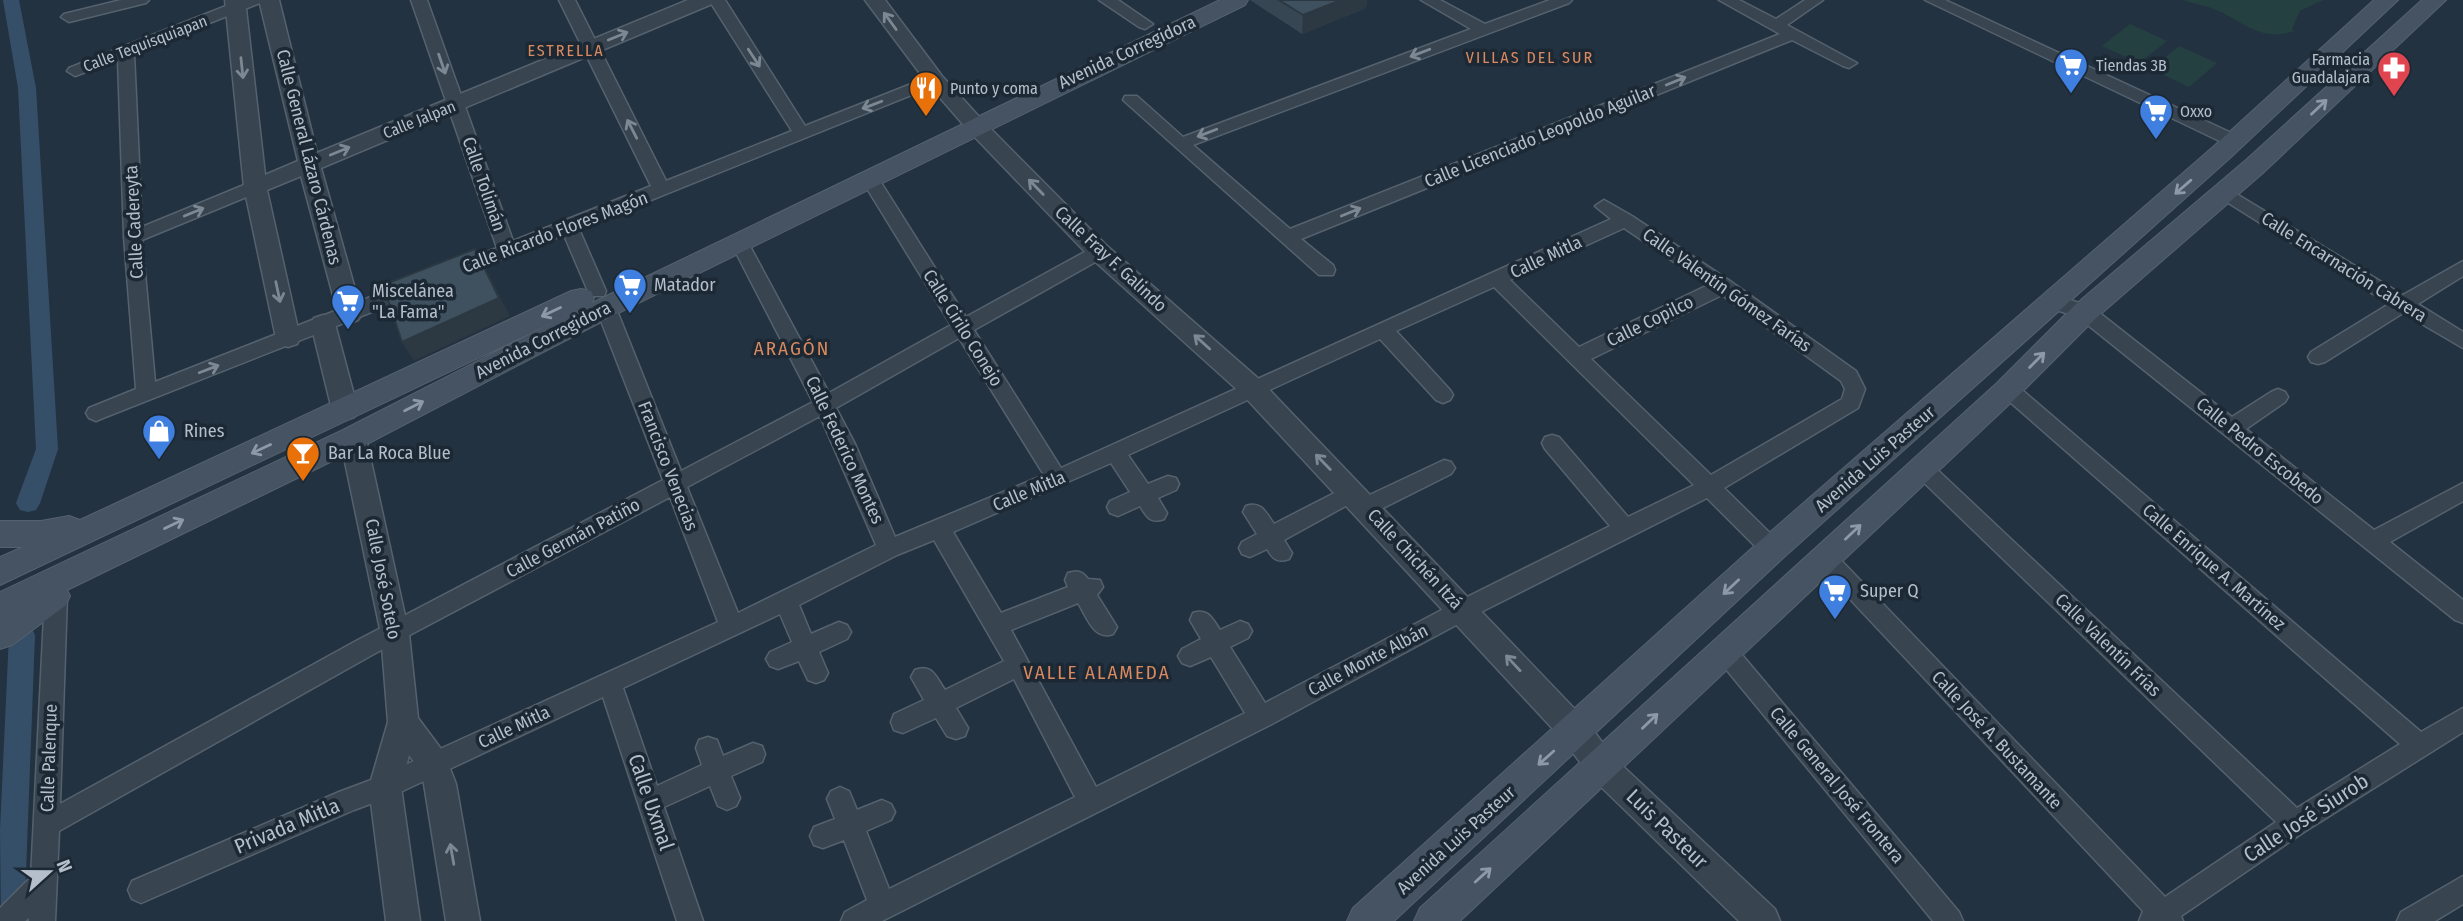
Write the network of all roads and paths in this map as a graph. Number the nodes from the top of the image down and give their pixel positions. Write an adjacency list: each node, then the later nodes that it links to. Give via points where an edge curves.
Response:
1 (141, 0): 21 (street)
2 (269, 0): 37 (street, Calle General Lázaro Cárdenas)
3 (419, 0): 32 (street, Calle Tolimán, one-way to 32)
4 (567, 0): 26 (street)
5 (705, 0): 26 (street, Calle Jalpan, one-way to 5)
6 (717, 0): 34 (street, one-way to 34)
7 (875, 0): 30 (street, one-way to 7)
8 (1107, 0): 22 (street)
9 (1195, 0): 22 (main road, Avenida Corregidora)
10 (1237, 0): 33 (main road, Avenida Corregidora)
11 (1429, 0): 24 (street)
12 (1564, 0): 24 (street)
13 (1727, 0): 20 (street)
14 (1772, 0): 20 (street)
15 (1815, 0): 23 (street)
16 (1933, 0): 35 (street)
17 (2387, 0): 35 (main road, Avenida Luis Pasteur)
18 (2435, 0): 41 (main road, Avenida Luis Pasteur, one-way to 18)
19 (242, 3): 27 (street, Calle Tequisquiapan); 39 (street, one-way to 39)
20 (1753, 13): 23 (street)
21 (69, 17)
22 (1145, 24): 33 (main road, Avenida Corregidora)
23 (1777, 25): 25 (street)
24 (1484, 30): 36 (street, one-way to 36)
25 (1793, 34): 28 (street); 46 (street, Calle Licenciado Leopoldo Aguilar, one-way to 25)
26 (590, 47): 32 (street, Calle Jalpan); 40 (street, one-way to 26)
27 (126, 51): 29 (street, Calle Tequisquiapan); 45 (street, Calle Cadereyta)
28 (1849, 63)
29 (75, 71)
30 (935, 80): 33 (street); 34 (street, Calle Ricardo Flores Magón, one-way to 34)
31 (1131, 100): 36 (street)
32 (456, 104): 37 (street, Calle Jalpan, one-way to 32); 48 (street, Calle Tolimán)
33 (970, 118): 38 (main road, Avenida Corregidora); 50 (street, Calle Fray F. Galindo, one-way to 33); 55 (main road, Avenida Corregidora)
34 (801, 132): 40 (street, Calle Ricardo Flores Magón)
35 (2234, 141): 49 (main road, Avenida Luis Pasteur, one-way to 49)
36 (1180, 144): 46 (street)
37 (311, 163): 39 (street, Calle Jalpan); 59 (street, Calle General Lázaro Cárdenas)
38 (869, 177): 47 (main road, Avenida Corregidora); 61 (street, Calle Cirilo Conejo)
39 (255, 187): 45 (street, Calle Jalpan, one-way to 39); 63 (street, one-way to 63)
40 (662, 190): 44 (street, Calle Ricardo Flores Magón)
41 (2225, 193): 49 (main road, Avenida Luis Pasteur); 57 (street, Calle Encarnación Cabrera)
42 (1604, 206): 43 (street, Calle Valentín Gómez Farías)
43 (1626, 220): 53 (street, Calle Mitla); 54 (street, Calle Valentín Gómez Farías)
44 (569, 226): 48 (street, Calle Ricardo Flores Magón); 55 (street, Francisco Venecias)
45 (133, 237): 70 (street, Calle Cadereyta)
46 (1288, 237): 52 (street)
47 (739, 241): 55 (main road, Avenida Corregidora); 73 (street, Calle Federico Montes)
48 (507, 250): 59 (street, Calle Ricardo Flores Magón)
49 (2132, 251): 56 (main road, Avenida Luis Pasteur); 58 (main road, Avenida Luis Pasteur)
50 (1099, 252): 61 (street, Calle Germán Patiño); 68 (street, Calle Fray F. Galindo, one-way to 50)
51 (2463, 267): 57 (street)
52 (1326, 270)
53 (1499, 280): 62 (street, Calle Mitla); 65 (street)
54 (1723, 285): 65 (street, Calle Copilco); 67 (street, Calle Valentín Gómez Farías)
55 (602, 300): 75 (main road, Avenida Corregidora); 82 (street, Francisco Venecias)
56 (2051, 301): 58 (street, Calle Pedro Escobedo); 98 (main road, Avenida Luis Pasteur)
57 (2404, 303): 64 (street, Calle Encarnación Cabrera); 66 (street)
58 (2085, 312): 69 (main road, Avenida Luis Pasteur, one-way to 58); 76 (street, Calle Pedro Escobedo)
59 (350, 314): 60 (street, Calle Ricardo Flores Magón)
60 (323, 324): 63 (street, Calle Ricardo Flores Magón); 75 (street)
61 (963, 328): 73 (street, Calle Germán Patiño); 81 (street, Calle Cirilo Conejo)
62 (1384, 331): 68 (street, Calle Mitla); 71 (street)
63 (288, 338): 70 (street, Calle Ricardo Flores Magón, one-way to 63)
64 (2463, 341)
65 (1577, 357): 84 (street)
66 (2318, 357)
67 (1849, 376): 84 (street, Calle Monte Albán, via 1855,389 1851,402)
68 (1252, 388): 78 (street, Calle Mitla); 86 (street, Calle Chichén Itzá, one-way to 68)
69 (2008, 389): 80 (main road, Avenida Luis Pasteur); 131 (street, Calle Enrique A. Martínez)
70 (146, 393): 74 (street, Calle Ricardo Flores Magón)
71 (1443, 395)
72 (2278, 397): 76 (street)
73 (826, 404): 82 (street, Calle Germán Patiño); 97 (street, Calle Federico Montes)
74 (96, 413)
75 (349, 424): 90 (main road, Avenida Corregidora, one-way to 90); 99 (main road, Avenida Corregidora, one-way to 75); 113 (street, Calle José Sotelo)
76 (2231, 428): 94 (street, Calle Pedro Escobedo)
77 (1552, 443): 91 (street)
78 (1116, 453): 81 (street, Calle Mitla); 87 (street)
79 (1444, 468): 86 (street)
80 (1922, 468): 100 (main road, Avenida Luis Pasteur, one-way to 80); 143 (street, Calle Valentín Frías)
81 (1058, 479): 92 (street, Calle Mitla)
82 (674, 484): 108 (street, Francisco Venecias); 113 (street, Calle Germán Patiño)
83 (1167, 484): 87 (street)
84 (1709, 487): 91 (street, Calle Monte Albán); 98 (street)
85 (2462, 493): 94 (street)
86 (1359, 499): 95 (street); 105 (street, Calle Chichén Itzá)
87 (1150, 504): 88 (street)
88 (1118, 507)
89 (1254, 512): 95 (street)
90 (106, 520): 93 (main road, via 41,534); 101 (main road, Avenida Corregidora)
91 (1625, 529): 105 (street, Calle Monte Albán)
92 (940, 530): 97 (street, Calle Mitla); 109 (street)
93 (0, 534)
94 (2372, 541): 106 (street, Calle Pedro Escobedo)
95 (1276, 545): 96 (street)
96 (1250, 548)
97 (889, 549): 103 (street, Calle Mitla)
98 (1772, 549): 130 (main road, Avenida Luis Pasteur, one-way to 130)
99 (113, 554): 102 (main road); 104 (main road, Avenida Corregidora)
100 (1825, 558): 117 (main road, Avenida Luis Pasteur); 151 (street, Calle José A. Bustamante)
101 (0, 572)
102 (56, 595): 114 (main road); 144 (street, Calle Palenque)
103 (786, 601): 108 (street, Calle Mitla); 116 (street)
104 (0, 607)
105 (1463, 610): 125 (street, Calle Monte Albán); 130 (street, Calle Chichén Itzá, one-way to 105)
106 (2463, 613)
107 (1201, 620): 115 (street)
108 (731, 625): 123 (street, Calle Mitla)
109 (994, 626): 110 (street, via 1083,585); 120 (street)
110 (1105, 627)
111 (1240, 631): 115 (street)
112 (839, 632): 116 (street)
113 (395, 634): 127 (street, Calle José Sotelo); 144 (street, Calle Germán Patiño)
114 (0, 635)
115 (1214, 644): 118 (street); 125 (street)
116 (805, 648): 119 (street); 121 (street)
117 (1724, 650): 135 (main road, Avenida Luis Pasteur, one-way to 117); 160 (street, Calle General José Frontera)
118 (1190, 656)
119 (778, 659)
120 (1019, 665): 124 (street); 141 (street)
121 (816, 673)
122 (923, 677): 124 (street)
123 (610, 683): 134 (street, Calle Mitla); 140 (street, Calle Uxmal)
124 (938, 704): 128 (street); 129 (street)
125 (1261, 717): 141 (street, Calle Monte Albán)
126 (2463, 719): 131 (street, Calle José Siurob)
127 (404, 722): 134 (street, Calle José Sotelo); 137 (street, Calle José Sotelo)
128 (903, 722)
129 (956, 728)
130 (1576, 732): 135 (street, Luis Pasteur); 157 (main road, Avenida Luis Pasteur, one-way to 157)
131 (2420, 746): 143 (street, Calle José Siurob)
132 (708, 748): 136 (street)
133 (753, 754): 136 (street)
134 (433, 763): 137 (street, Privada Mitla); 154 (street, Calle José Sotelo, one-way to 134)
135 (1602, 767): 158 (main road, Avenida Luis Pasteur, one-way to 135); 159 (street, Luis Pasteur)
136 (718, 772): 138 (street); 140 (street)
137 (385, 787): 148 (street, Privada Mitla); 153 (street, Calle José Sotelo)
138 (727, 798)
139 (840, 799): 145 (street)
140 (651, 801): 155 (street, Calle Uxmal)
141 (1091, 803): 150 (street, Calle Monte Albán)
142 (881, 812): 145 (street)
143 (2295, 823): 151 (street, Calle José Siurob)
144 (46, 825): 149 (street, Calle Palenque)
145 (851, 825): 146 (street); 150 (street)
146 (823, 836)
147 (2463, 888): 161 (street)
148 (141, 890)
149 (38, 900): 152 (street)
150 (883, 906): 156 (street, Calle Monte Albán)
151 (2161, 919)
152 (5, 921)
153 (403, 921)
154 (463, 921)
155 (690, 921)
156 (854, 921)
157 (1366, 921)
158 (1433, 921)
159 (1763, 921)
160 (1950, 921)
161 (2410, 921)

